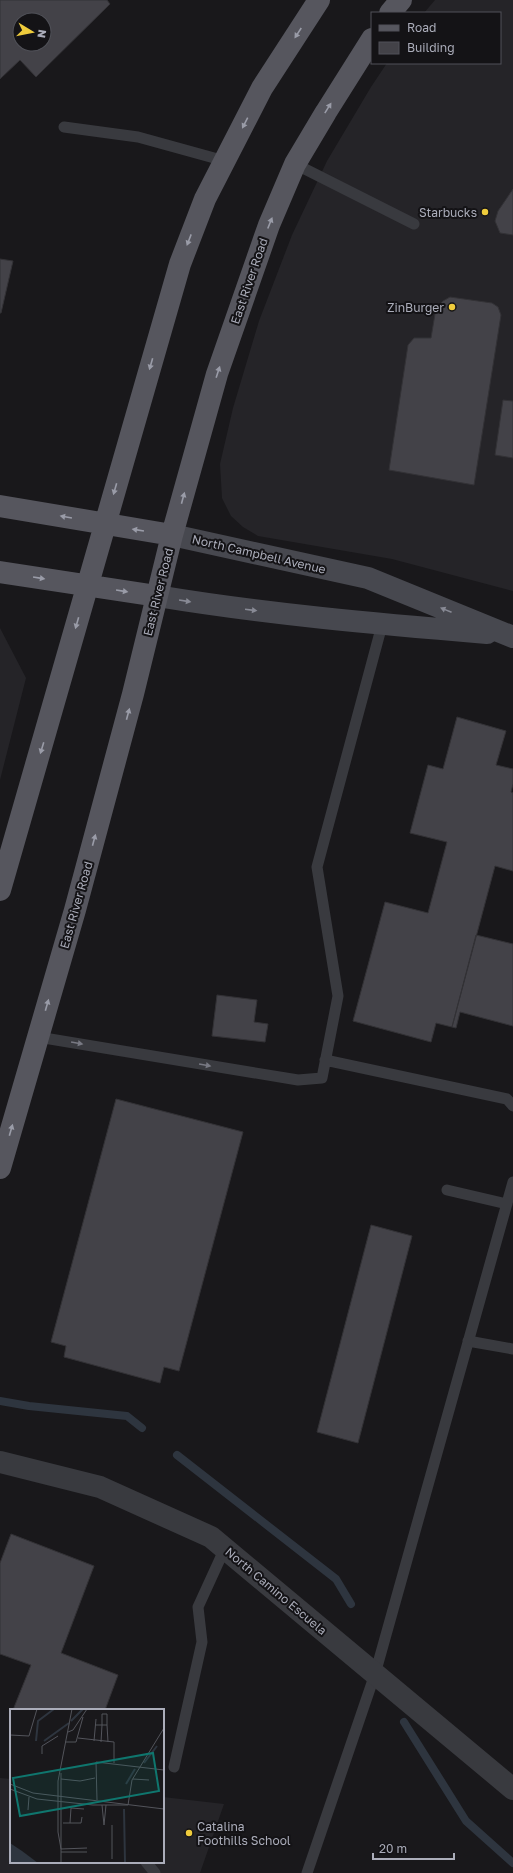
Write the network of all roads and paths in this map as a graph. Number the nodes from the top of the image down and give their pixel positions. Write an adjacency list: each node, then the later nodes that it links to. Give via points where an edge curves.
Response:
1 (319, 0): 6 (main road, one-way to 6, via 262,88)
2 (401, 0): 3 (main road)
3 (391, 12)
4 (371, 41): 7 (main road, East River Road, one-way to 4)
5 (64, 127): 6 (lane, via 138,137)
6 (225, 161): 10 (main road, one-way to 10, via 206,199 180,264)
7 (295, 164): 8 (lane); 11 (main road, East River Road, one-way to 7, via 217,374 269,225)
8 (414, 224)
9 (0, 506): 10 (main road, North Campbell Avenue, one-way to 9)
10 (105, 524): 11 (main road, North Campbell Avenue, one-way to 10); 13 (main road)
11 (172, 535): 14 (main road, East River Road); 16 (main road, North Campbell Avenue, one-way to 11, via 368,578)
12 (0, 572): 13 (main road, North Campbell Avenue, one-way to 13)
13 (88, 585): 14 (main road, North Campbell Avenue, one-way to 14); 17 (main road, one-way to 17, via 43,743)
14 (157, 596): 15 (main road, North Campbell Avenue, one-way to 15); 19 (main road, East River Road, one-way to 14, via 75,910)
15 (382, 625): 16 (main road, North Campbell Avenue); 20 (lane, via 317,867 338,996)
16 (510, 636)
17 (4, 861): 18 (main road)
18 (0, 890)
19 (38, 1037): 20 (lane, one-way to 20, via 298,1080 322,1078); 22 (main road, East River Road, one-way to 19)
20 (325, 1060): 21 (lane, via 507,1099)
21 (513, 1106)
22 (0, 1168)
23 (513, 1182): 25 (lane)
24 (447, 1190): 25 (lane)
25 (507, 1204): 26 (lane)
26 (468, 1341): 27 (lane); 30 (lane)
27 (513, 1349)
28 (0, 1462): 29 (street, North Camino Escuela, via 100,1487 212,1537)
29 (225, 1548): 30 (street, North Camino Escuela); 31 (lane, via 198,1607 202,1642)
30 (375, 1674): 32 (street, North Camino Escuela); 35 (lane)
31 (174, 1767)
32 (513, 1790)
33 (147, 1863): 34 (lane)
34 (155, 1873)
35 (307, 1873)

